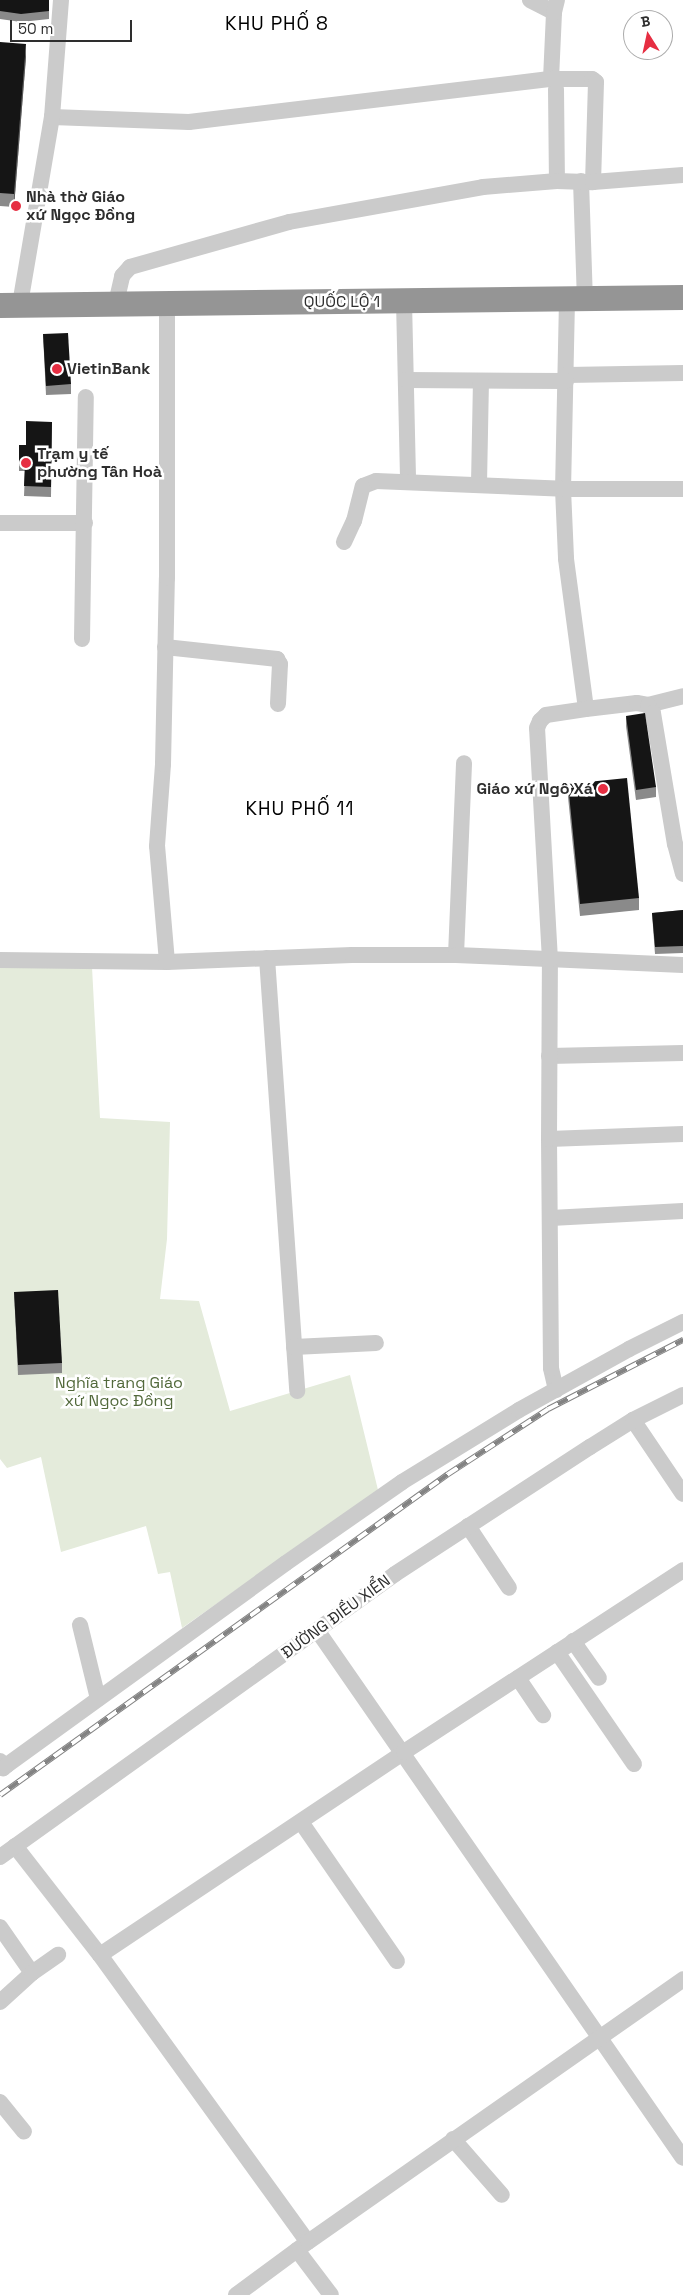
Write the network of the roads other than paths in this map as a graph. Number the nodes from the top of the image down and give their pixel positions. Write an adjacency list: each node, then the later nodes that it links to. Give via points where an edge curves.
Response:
1 (61, 0): 5 (street)
2 (530, 0): 3 (street)
3 (555, 6): 4 (street)
4 (554, 84): 5 (street, via 189,122); 7 (street); 8 (street, via 595,81)
5 (52, 117): 14 (street)
6 (683, 175): 8 (street)
7 (557, 181): 8 (street); 12 (street, via 483,187 288,222 130,267 122,276)
8 (587, 182): 10 (street)
9 (683, 297): 10 (highway, QUỐC LỘ 1)
10 (576, 300): 11 (highway, QUỐC LỘ 1); 16 (street)
11 (404, 301): 13 (highway, QUỐC LỘ 1); 17 (street)
12 (116, 303): 13 (highway, QUỐC LỘ 1); 14 (highway, QUỐC LỘ 1)
13 (167, 303): 28 (street)
14 (10, 305)
15 (683, 373): 16 (street)
16 (566, 378): 18 (street); 22 (street)
17 (406, 380): 18 (street); 20 (street)
18 (481, 381): 21 (street)
19 (86, 397): 25 (street)
20 (408, 482): 21 (street); 26 (street, via 376,481 363,486 354,521)
21 (479, 484): 22 (street)
22 (563, 489): 23 (street); 32 (street, via 566,559)
23 (683, 489)
24 (0, 523): 25 (street)
25 (84, 523): 27 (street)
26 (344, 542)
27 (82, 639)
28 (165, 647): 30 (street, via 277,658 280,664); 39 (street, via 163,764 157,846)
29 (683, 696): 31 (street)
30 (278, 704)
31 (648, 705): 32 (street, via 638,703); 34 (street, via 653,713)
32 (586, 709): 38 (street, via 546,715 537,728)
33 (464, 763): 35 (street)
34 (683, 874)
35 (456, 955): 36 (street); 38 (street)
36 (267, 958): 39 (street); 49 (street)
37 (0, 960): 39 (street)
38 (550, 960): 40 (street); 42 (street)
39 (167, 962)
40 (683, 965)
41 (683, 1053): 42 (street)
42 (549, 1056): 44 (street)
43 (683, 1134): 44 (street)
44 (549, 1139): 46 (street)
45 (683, 1211): 46 (street)
46 (551, 1218): 50 (street, via 551,1368)
47 (683, 1322): 50 (street)
48 (376, 1343): 49 (street)
49 (294, 1348): 51 (street)
50 (556, 1390): 64 (street, via 402,1482)
51 (296, 1391)
52 (683, 1396): 53 (street, ĐƯỜNG ĐIỀU XIỂN)
53 (633, 1420): 54 (street); 55 (street, ĐƯỜNG ĐIỀU XIỂN)
54 (683, 1494)
55 (468, 1526): 57 (street); 59 (street, ĐƯỜNG ĐIỀU XIỂN)
56 (683, 1570): 60 (street)
57 (509, 1588)
58 (80, 1625): 64 (street)
59 (317, 1630): 66 (street); 70 (street, ĐƯỜNG ĐIỀU XIỂN)
60 (573, 1641): 61 (street); 63 (street)
61 (557, 1652): 62 (street); 67 (street)
62 (518, 1678): 65 (street); 66 (street)
63 (599, 1678)
64 (98, 1699): 68 (street)
65 (543, 1715)
66 (404, 1752): 69 (street); 79 (street)
67 (634, 1764)
68 (1, 1766)
69 (301, 1822): 74 (street); 75 (street)
70 (15, 1846): 71 (street, ĐƯỜNG ĐIỀU XIỂN); 74 (street)
71 (0, 1857)
72 (0, 1927): 76 (street)
73 (58, 1955): 76 (street)
74 (100, 1955): 85 (street)
75 (397, 1961)
76 (32, 1973): 78 (street)
77 (683, 1979): 79 (street)
78 (0, 2002)
79 (600, 2036): 82 (street); 83 (street)
80 (0, 2102): 81 (street)
81 (24, 2132)
82 (453, 2139): 84 (street); 85 (street)
83 (683, 2158)
84 (502, 2195)
85 (302, 2246): 86 (street); 87 (street)
86 (236, 2295)
87 (332, 2295)

